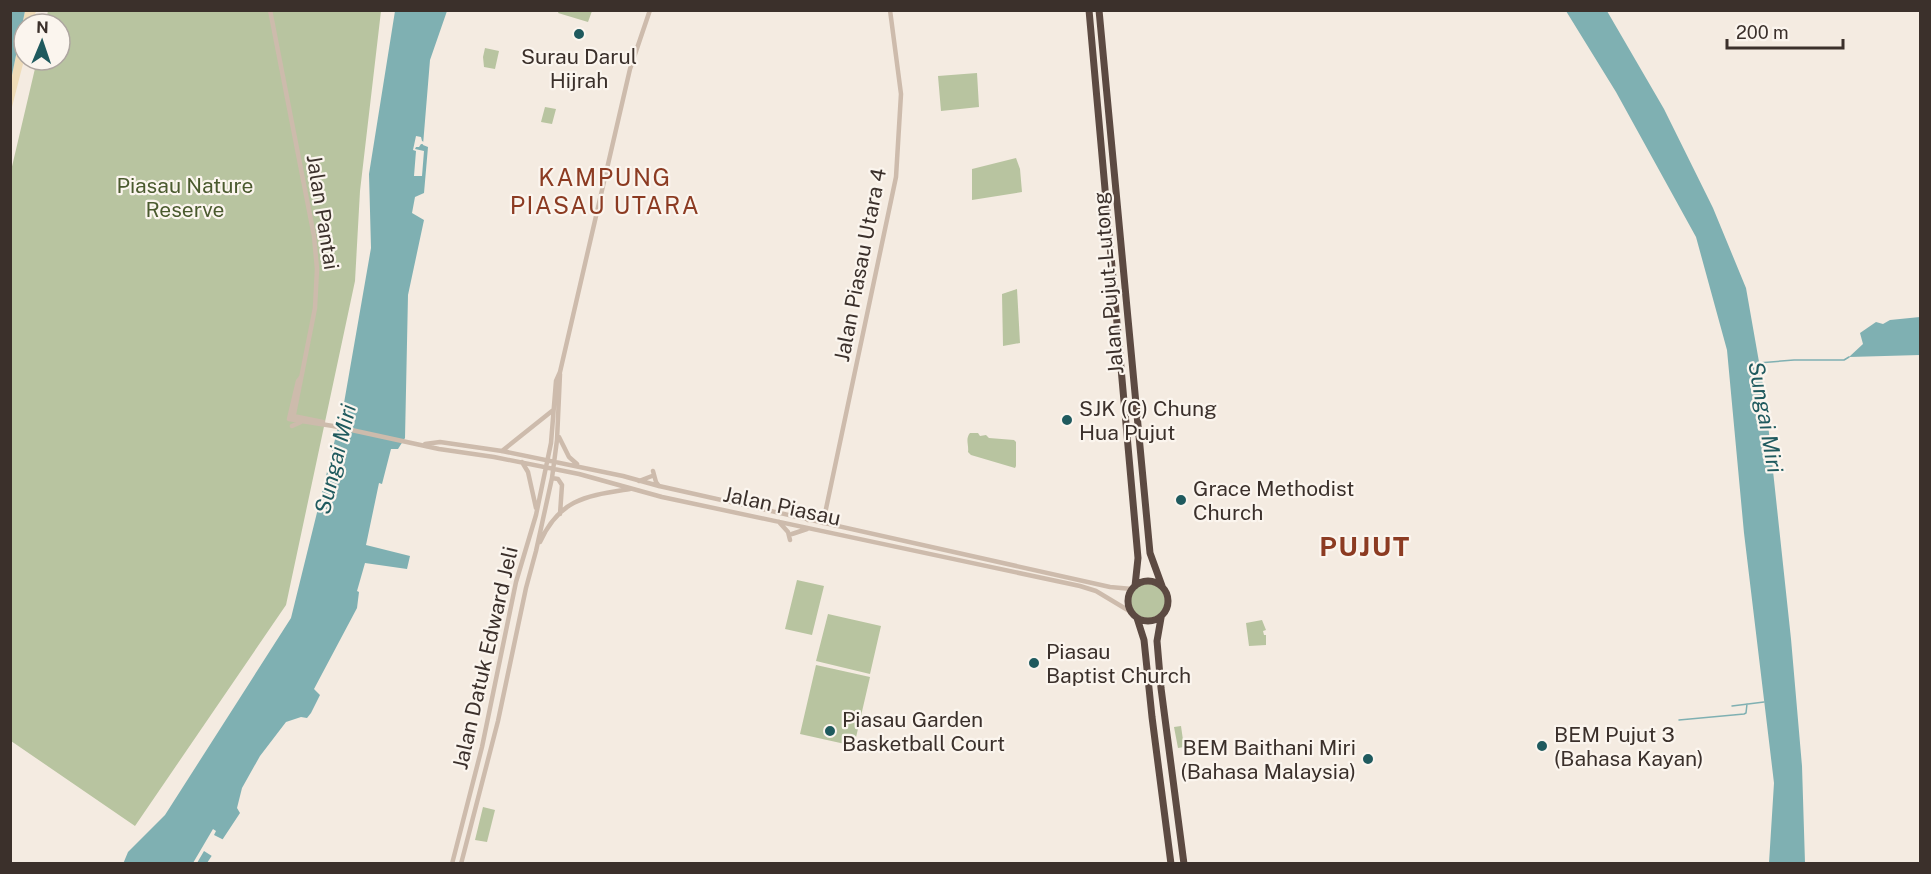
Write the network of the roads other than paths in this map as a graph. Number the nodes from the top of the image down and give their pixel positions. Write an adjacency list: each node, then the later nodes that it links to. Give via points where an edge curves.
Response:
1 (270, 10): 7 (street, Jalan Pantai, via 317,269 315,308)
2 (650, 10): 6 (street, via 630,69)
3 (890, 10): 30 (street, Jalan Piasau Utara 4, via 901,94 896,177)
4 (1089, 10): 44 (highway, Jalan Pujut-Lutong, via 1137,546)
5 (1099, 10): 43 (highway, Jalan Pujut-Lutong, via 1150,553)
6 (560, 372): 9 (street, Jalan Datuk Edward Jeli); 13 (street, Jalan Datuk Edward Jeli)
7 (301, 377): 8 (street, Jalan Pantai); 10 (street)
8 (296, 404): 10 (street, Jalan Pantai); 11 (street)
9 (553, 411): 15 (street); 16 (street, Jalan Datuk Edward Jeli)
10 (292, 417): 11 (street)
11 (304, 420): 12 (street); 14 (street)
12 (292, 426)
13 (557, 431): 18 (street, Jalan Datuk Edward Jeli); 20 (street, via 569,457)
14 (418, 444): 15 (street, via 440,442); 17 (street, Jalan Piasau)
15 (502, 451): 16 (street)
16 (548, 460): 18 (street); 19 (street, Jalan Datuk Edward Jeli)
17 (522, 462): 19 (street, Jalan Piasau); 29 (street)
18 (555, 462): 20 (street); 21 (street, Jalan Datuk Edward Jeli)
19 (546, 468): 21 (street, Jalan Piasau); 22 (street, Jalan Datuk Edward Jeli)
20 (582, 468): 24 (street)
21 (554, 469): 23 (street, Jalan Datuk Edward Jeli); 26 (street, Jalan Piasau)
22 (544, 476): 23 (street); 29 (street, Jalan Datuk Edward Jeli)
23 (552, 478): 31 (street, via 562,485); 41 (street, Jalan Datuk Edward Jeli)
24 (637, 480): 25 (street, Jalan Piasau); 25 (street, via 653,473)
25 (658, 486): 27 (street, Jalan Piasau)
26 (633, 489): 28 (street, Jalan Piasau); 31 (street, via 574,501)
27 (691, 493): 28 (street, via 658,489 657,494); 32 (street, Jalan Piasau)
28 (662, 497): 34 (street, Jalan Piasau)
29 (537, 510): 48 (street, Jalan Datuk Edward Jeli)
30 (825, 510): 33 (street); 35 (street, Jalan Piasau Utara 4); 37 (street)
31 (560, 514): 41 (street, via 546,529)
32 (790, 516): 33 (street, Jalan Piasau); 36 (street)
33 (808, 520): 35 (street, Jalan Piasau)
34 (779, 522): 36 (street, Jalan Piasau); 38 (street, via 791,537)
35 (823, 523): 37 (street, Jalan Piasau); 39 (street)
36 (794, 525): 38 (street, Jalan Piasau)
37 (832, 525): 40 (street, Jalan Piasau)
38 (809, 528): 39 (street, Jalan Piasau)
39 (827, 532): 42 (street, Jalan Piasau)
40 (936, 549): 42 (street); 44 (street, Jalan Piasau, via 1110,588)
41 (536, 551): 47 (street, Jalan Datuk Edward Jeli)
42 (935, 555): 45 (street, Jalan Piasau, via 1089,588)
43 (1162, 586): 44 (highway, via 1148,580); 46 (highway, via 1169,603)
44 (1133, 587): 45 (highway, via 1128,605)
45 (1134, 615): 46 (highway, via 1149,621); 51 (highway, via 1144,639)
46 (1161, 618): 52 (highway, via 1157,641 1161,688)
47 (518, 624): 48 (street); 50 (street, Jalan Datuk Edward Jeli)
48 (506, 634): 49 (street, Jalan Datuk Edward Jeli)
49 (452, 864)
50 (461, 864)
51 (1172, 864)
52 (1184, 864)

